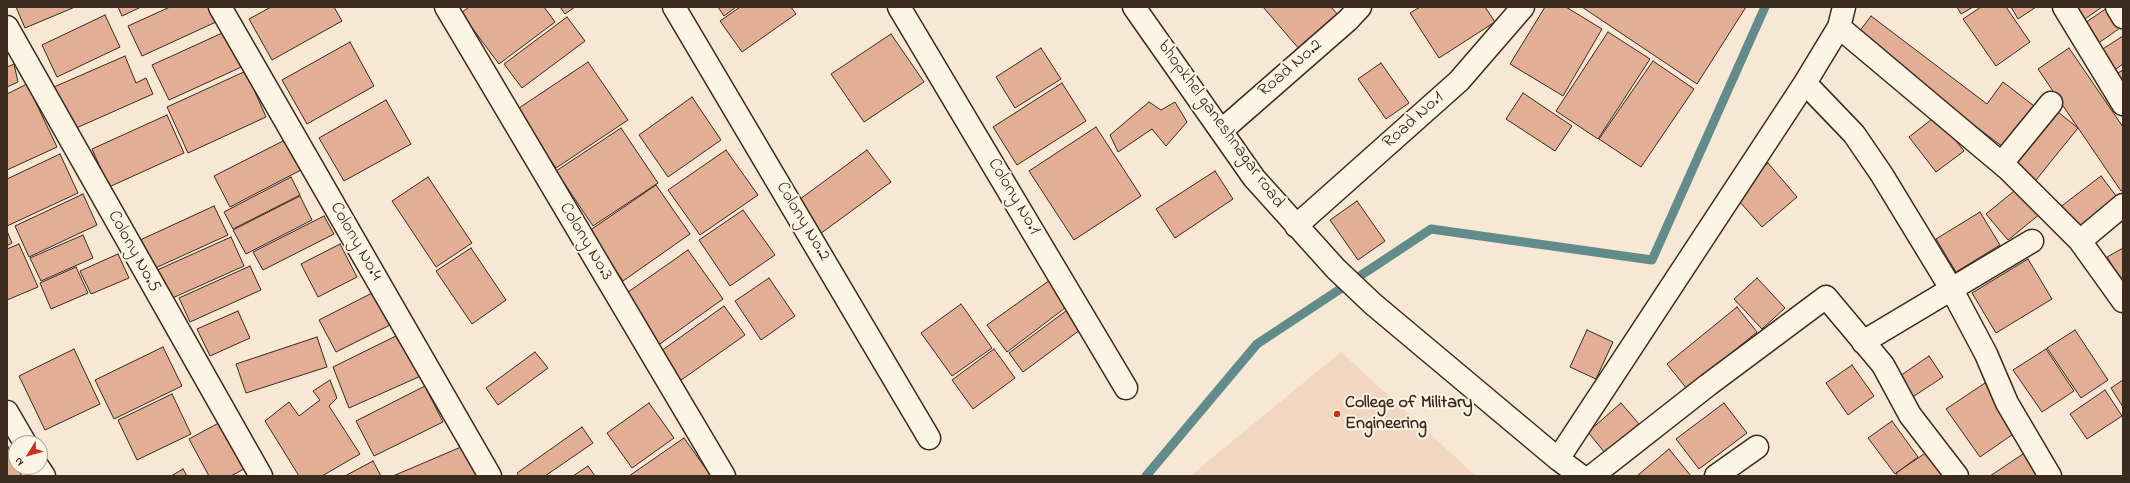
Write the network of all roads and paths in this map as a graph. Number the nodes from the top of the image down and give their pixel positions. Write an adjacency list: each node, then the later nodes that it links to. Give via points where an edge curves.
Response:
1 (220, 7): 32 (street, Colony No.4)
2 (446, 7): 33 (street, Colony No.3)
3 (674, 7): 28 (street, Colony No.2)
4 (899, 7): 25 (street, Colony No.1)
5 (1134, 7): 16 (street, bhopkhel ganeshnagar road)
6 (1360, 7): 16 (street, Road No.2)
7 (1524, 7): 19 (street, Road No.1, via 1459,81)
8 (2064, 7): 15 (street)
9 (2117, 7): 11 (street)
10 (1841, 17): 13 (street); 17 (street)
11 (2123, 17)
12 (7, 27): 31 (street, Colony No.5)
13 (1804, 83): 22 (street, via 1837,114 1867,150); 30 (street)
14 (2051, 103): 17 (street)
15 (2123, 104)
16 (1221, 130): 19 (street, bhopkhel ganeshnagar road, via 1254,178)
17 (2002, 164): 21 (street)
18 (2123, 205): 21 (street)
19 (1296, 226): 30 (street, bhopkhel ganeshnagar road, via 1372,304)
20 (2032, 241): 22 (street)
21 (2080, 241): 23 (street)
22 (1952, 290): 24 (street); 38 (street, via 1986,354 2008,403)
23 (2123, 301)
24 (1863, 342): 35 (street, via 1826,297); 37 (street, via 1883,365 1910,415)
25 (1126, 388)
26 (7, 412): 27 (street)
27 (20, 435)
28 (928, 438)
29 (1757, 446): 36 (street)
30 (1558, 459): 34 (street, bhopkhel ganeshnagar road)
31 (261, 476)
32 (490, 476)
33 (724, 476)
34 (1581, 476)
35 (1592, 476)
36 (1716, 476)
37 (1957, 476)
38 (2050, 476)

